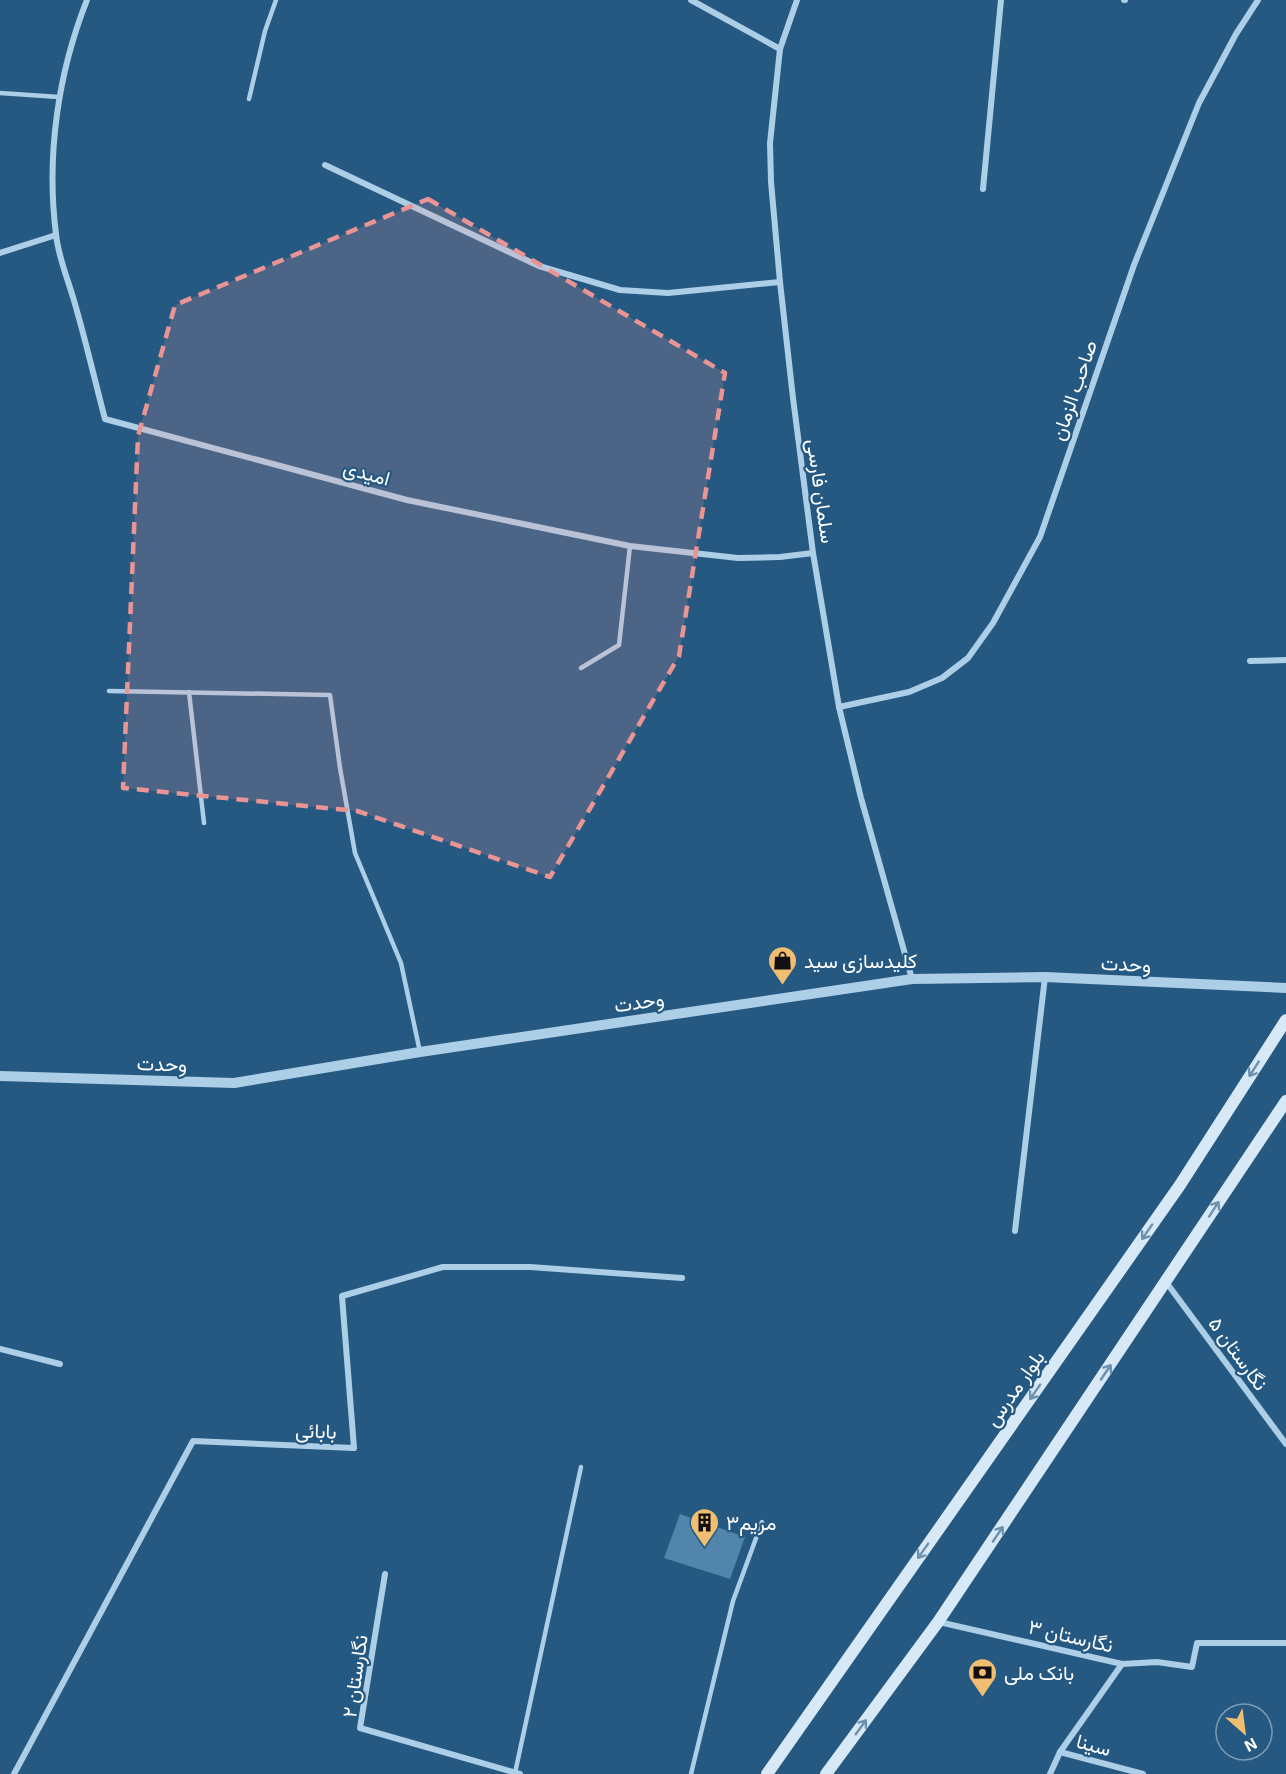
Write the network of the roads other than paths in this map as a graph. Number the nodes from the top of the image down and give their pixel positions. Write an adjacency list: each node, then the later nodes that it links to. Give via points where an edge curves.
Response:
1 (87, 0): 9 (street)
2 (276, 0): 10 (lane)
3 (691, 0): 7 (street)
4 (797, 0): 7 (street, سلمان فارسی)
5 (1001, 0): 12 (street)
6 (1258, 0): 23 (street, صاحب الزمان, via 1199,103 1134,265 1040,537 993,623 968,658 942,678 909,692)
7 (780, 49): 15 (street, سلمان فارسی, via 770,143)
8 (0, 93): 9 (lane)
9 (59, 97): 13 (street, via 52,165)
10 (249, 99)
11 (325, 165): 15 (street, via 538,266 620,290 668,293)
12 (983, 189)
13 (56, 235): 14 (street); 16 (street, امیدی, via 105,419 407,500)
14 (0, 253)
15 (780, 282): 17 (street, سلمان فارسی)
16 (630, 546): 17 (street, امیدی, via 738,558); 20 (lane, via 619,645)
17 (813, 553): 23 (street, سلمان فارسی)
18 (1250, 660): 19 (street)
19 (1286, 660)
20 (581, 668)
21 (109, 691): 22 (lane)
22 (189, 692): 24 (lane); 29 (lane, via 330,695 356,853 400,963)
23 (839, 707): 26 (street, سلمان فارسی)
24 (204, 823)
25 (1045, 977): 26 (street, وحدت); 27 (street, وحدت); 32 (street)
26 (912, 979): 29 (street, وحدت)
27 (1286, 988)
28 (1286, 1020): 49 (main road, بلوار مدرس, one-way to 49, via 1180,1185)
29 (420, 1052): 30 (street, وحدت, via 234,1083)
30 (0, 1076)
31 (1286, 1101): 34 (main road, one-way to 31)
32 (1015, 1231)
33 (682, 1278): 47 (street, بابائی, via 530,1267 442,1267 342,1296 354,1448 193,1441)
34 (1166, 1282): 37 (street, نگارستان ۵); 42 (main road, one-way to 34)
35 (0, 1349): 36 (street)
36 (60, 1364)
37 (1284, 1438): 38 (street, نگارستان ۵)
38 (1286, 1444)
39 (581, 1467): 46 (lane)
40 (762, 1522): 48 (lane, via 733,1601)
41 (386, 1574): 46 (street, نگارستان ۲, via 360,1728)
42 (938, 1622): 44 (street, نگارستان ۳); 50 (main road, one-way to 42)
43 (1286, 1643): 44 (street, نگارستان ۳, via 1197,1643 1192,1666)
44 (1122, 1664): 45 (street)
45 (1060, 1752): 51 (street, سینا); 52 (street, سینا)
46 (518, 1773)
47 (14, 1774)
48 (691, 1774)
49 (767, 1774)
50 (826, 1774)
51 (1050, 1774)
52 (1143, 1774)

